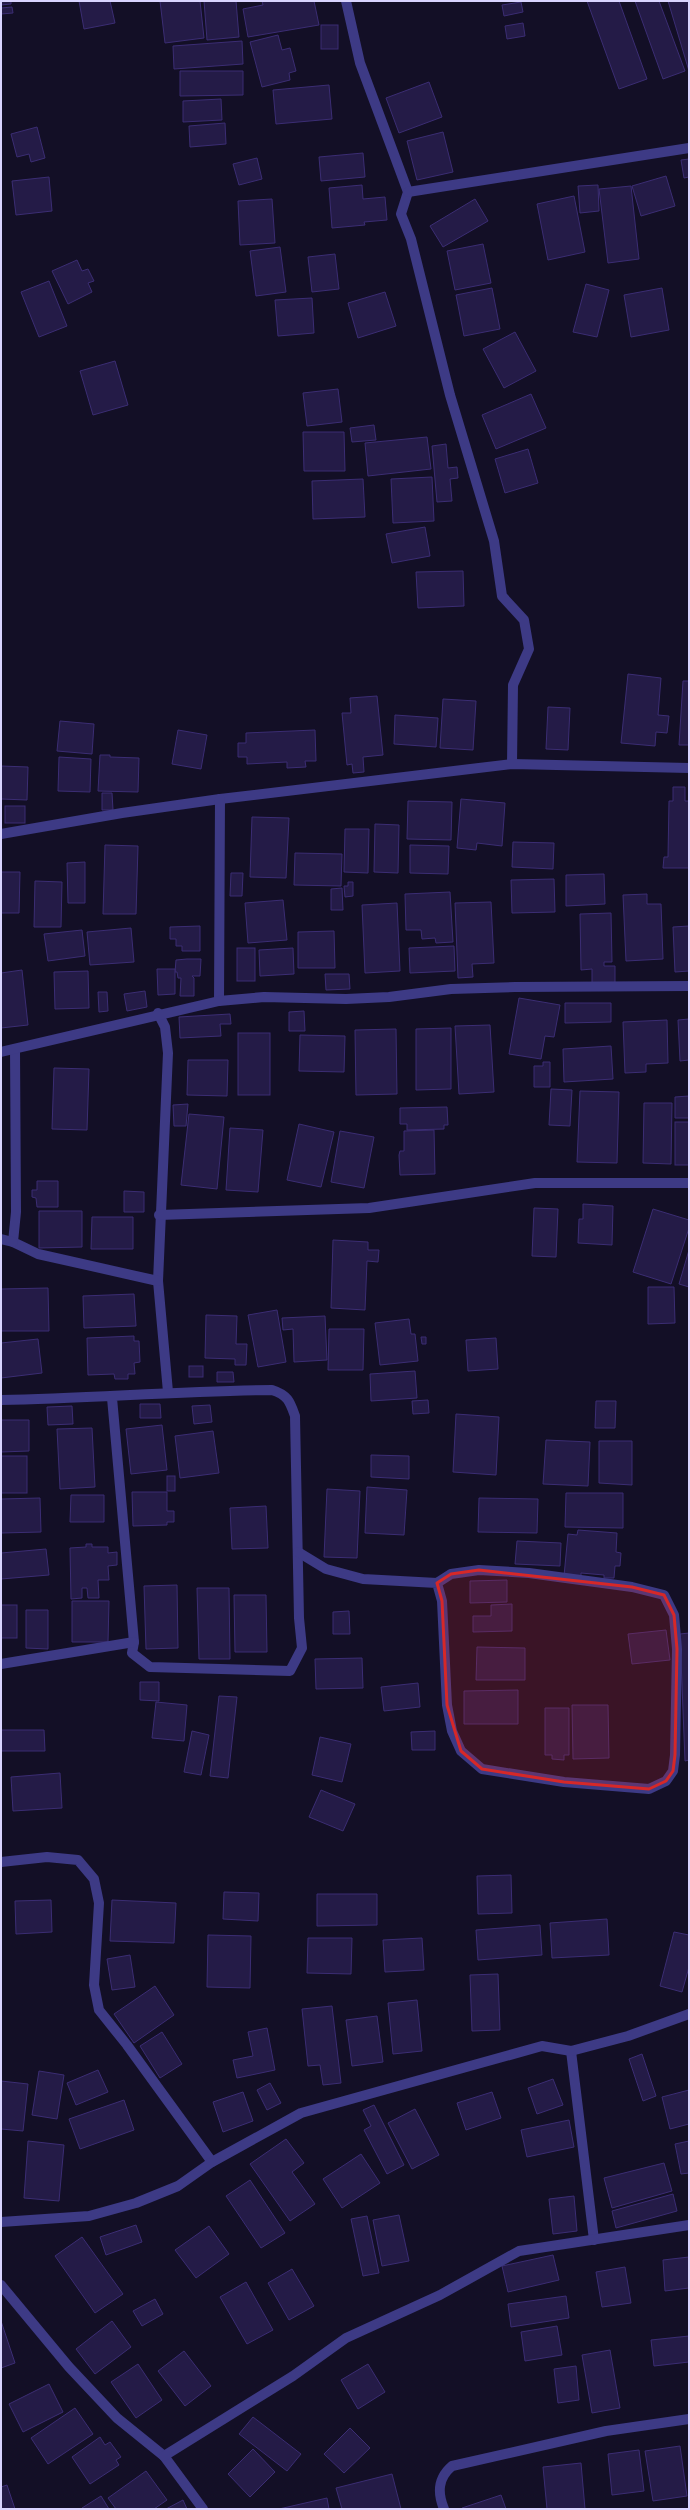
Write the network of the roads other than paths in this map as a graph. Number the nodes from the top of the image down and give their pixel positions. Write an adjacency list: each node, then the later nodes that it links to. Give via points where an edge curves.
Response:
1 (346, 1): 3 (street, via 360,63)
2 (689, 148): 3 (street)
3 (408, 192): 4 (street, via 401,214 411,239 450,395 494,541 502,596 524,620 529,649 513,685)
4 (512, 764): 5 (street); 6 (street)
5 (689, 768)
6 (220, 799): 7 (street); 9 (street)
7 (1, 834)
8 (689, 986): 9 (street, via 507,987 451,989 367,998 264,997)
9 (219, 1001): 10 (street)
10 (158, 1013): 11 (street); 14 (street, via 165,1027 168,1054)
11 (15, 1049): 12 (street); 16 (street, via 16,1212)
12 (1, 1052)
13 (689, 1183): 14 (street, via 535,1183 369,1208)
14 (159, 1215): 17 (street)
15 (1, 1238): 16 (street)
16 (13, 1242): 17 (street, via 38,1254)
17 (158, 1281): 18 (street)
18 (168, 1392): 19 (street); 21 (street, via 272,1390 282,1393 290,1400 295,1416)
19 (112, 1398): 20 (street); 23 (street)
20 (1, 1400)
21 (298, 1552): 22 (street, via 326,1569 363,1578); 23 (street, via 302,1648 290,1671 150,1667 132,1653)
22 (437, 1583): 22 (street, via 451,1574 479,1570 529,1573 624,1586 664,1595 674,1615 677,1648 675,1755 672,1771 666,1781 649,1789 564,1782 482,1769 461,1751 452,1731 447,1705 442,1600)
23 (134, 1642): 24 (street)
24 (1, 1664)
25 (1, 1862): 28 (street, via 47,1857 78,1860 94,1879 98,1903 94,1986 99,2010)
26 (689, 2014): 27 (street, via 628,2036)
27 (571, 2051): 28 (street, via 542,2046 301,2113); 31 (street)
28 (212, 2162): 29 (street, via 178,2186 136,2203 89,2216)
29 (1, 2222)
30 (689, 2225): 31 (street)
31 (594, 2240): 34 (street, via 519,2251 440,2295 346,2338 293,2376)
32 (1, 2285): 34 (street, via 69,2367 117,2418)
33 (689, 2420): 36 (street, via 606,2430 452,2466 443,2474 440,2483)
34 (164, 2456): 35 (street)
35 (203, 2509)
36 (444, 2509)

